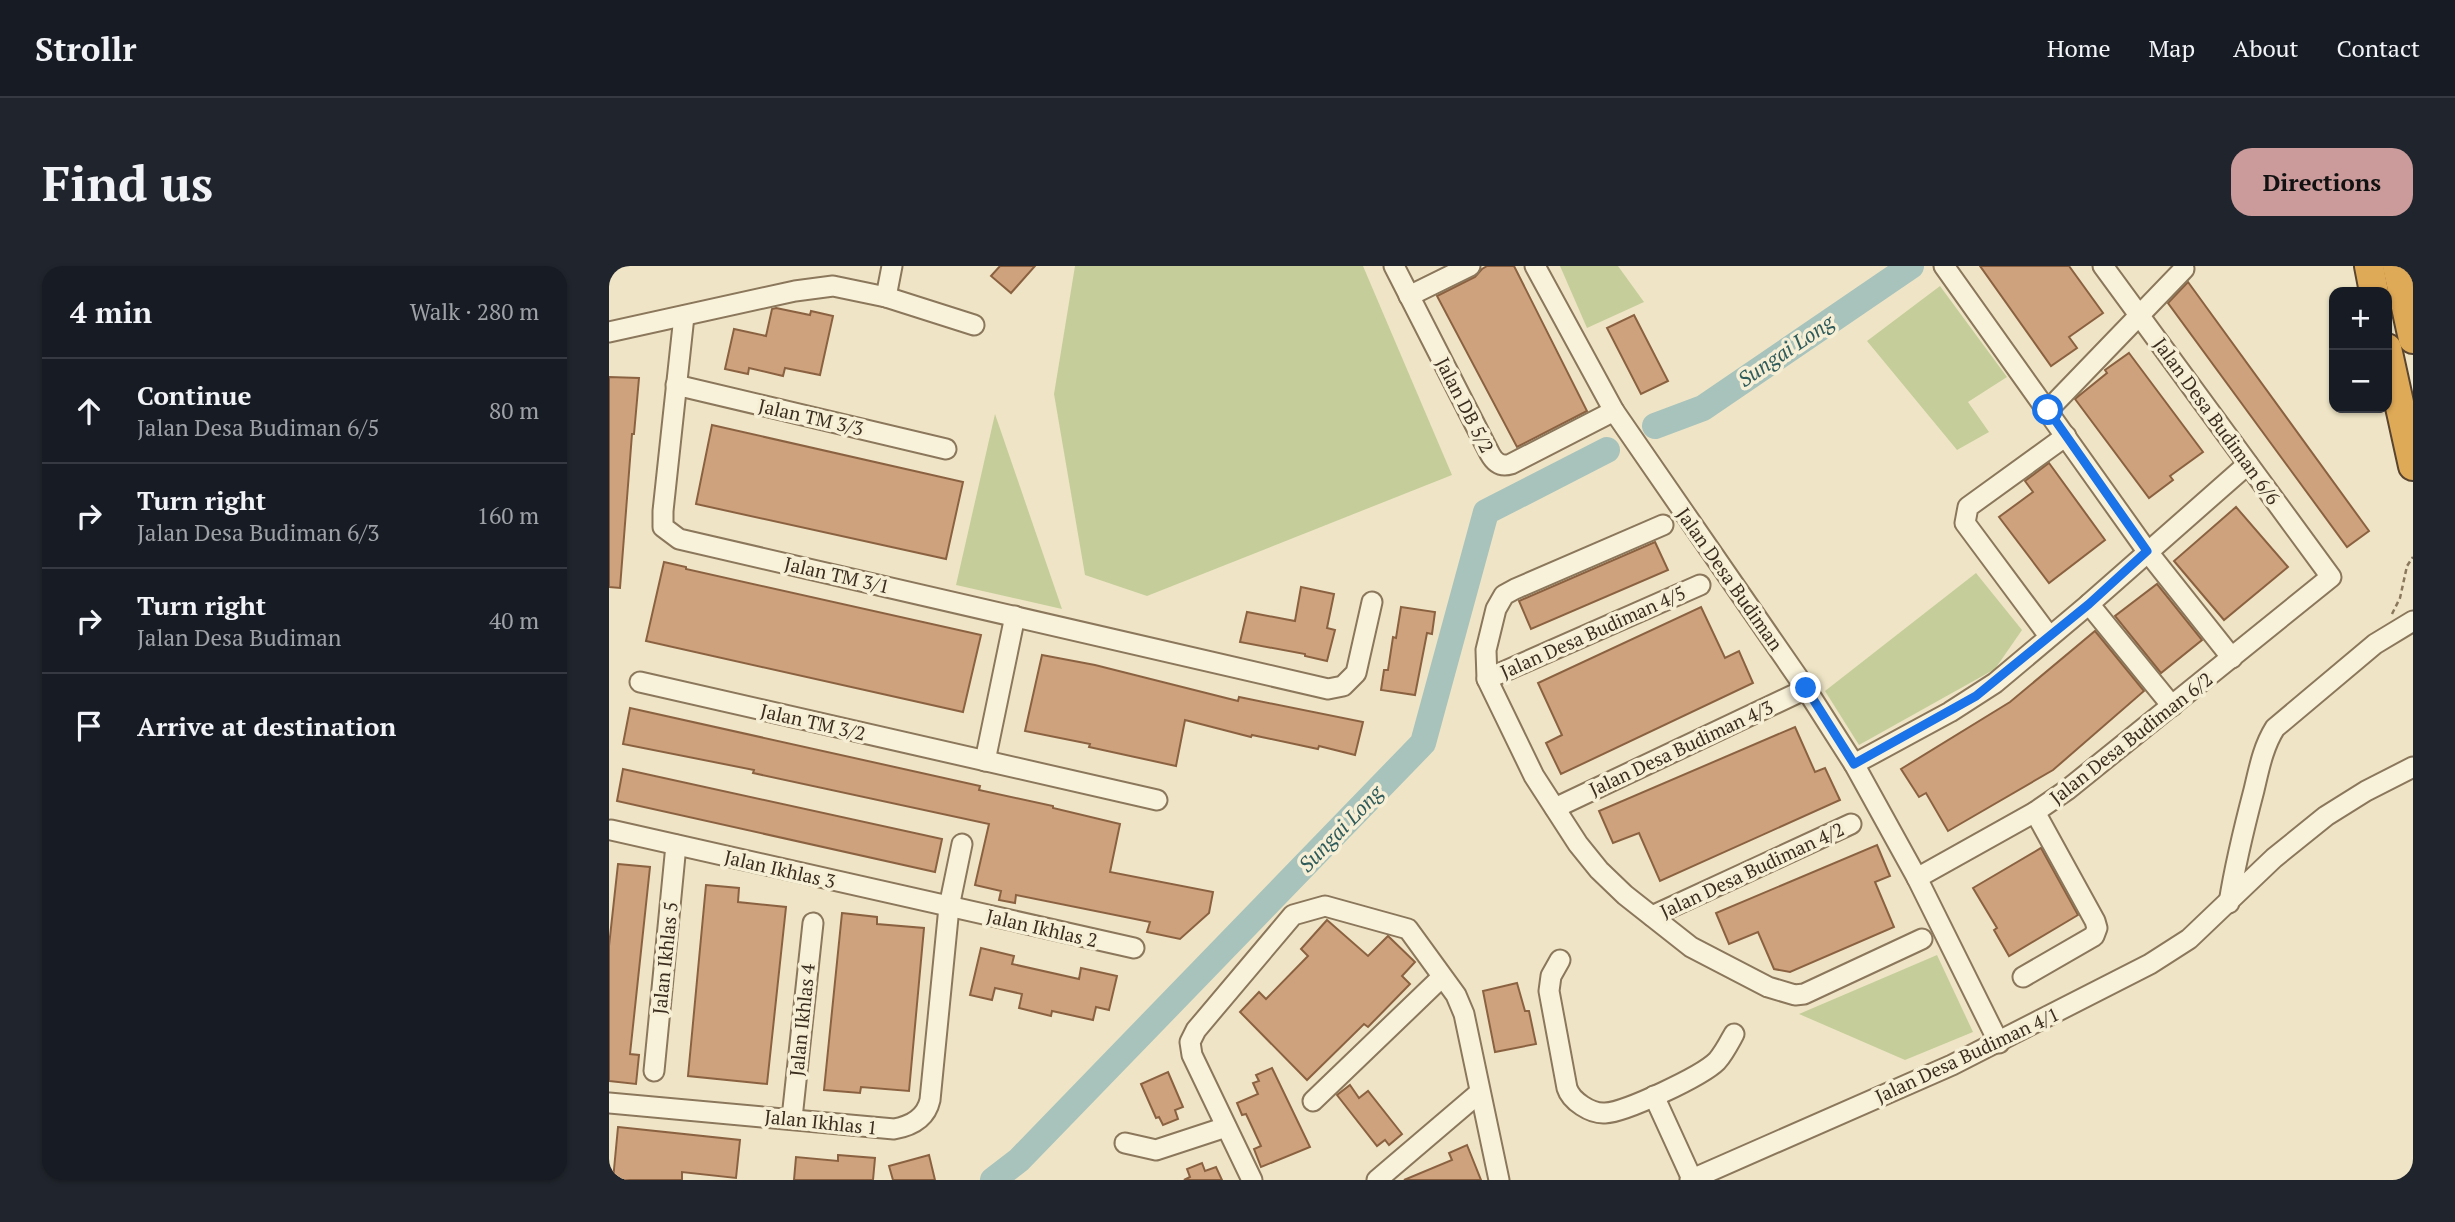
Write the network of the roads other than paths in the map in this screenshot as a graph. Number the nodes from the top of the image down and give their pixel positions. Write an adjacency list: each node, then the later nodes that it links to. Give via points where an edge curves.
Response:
1 (892, 266): 12 (street)
2 (1394, 266): 11 (street, Jalan DB 5/2)
3 (1470, 266): 11 (street)
4 (1535, 266): 21 (street, Jalan Desa Budiman)
5 (1944, 266): 20 (street)
6 (2103, 266): 14 (street, Jalan Desa Budiman 6/6)
7 (2369, 266): 10 (highway)
8 (2397, 266): 17 (highway)
9 (2184, 269): 14 (street)
10 (2373, 287)
11 (1409, 296): 21 (street, Jalan DB 5/2, via 1497,463 1511,464)
12 (886, 297): 13 (street, via 833,286); 15 (street)
13 (684, 316): 16 (street); 19 (street)
14 (2139, 316): 20 (street); 24 (street, Jalan Desa Budiman 6/6)
15 (974, 325)
16 (609, 332)
17 (2413, 339)
18 (2387, 350): 25 (highway)
19 (676, 385): 23 (street, Jalan TM 3/3); 32 (street, Jalan TM 3/1, via 663,527 679,539)
20 (2048, 410): 22 (street)
21 (1615, 411): 38 (street, Jalan Desa Budiman)
22 (2066, 436): 27 (street); 34 (street, via 1968,507 1965,523)
23 (946, 449)
24 (2248, 464): 27 (street); 28 (street, Jalan Desa Budiman 6/6)
25 (2413, 466)
26 (1663, 525): 36 (street, via 1504,595 1486,650)
27 (2147, 551): 31 (street); 35 (street)
28 (2330, 577): 35 (street, Jalan Desa Budiman 6/2)
29 (1700, 585): 36 (street, Jalan Desa Budiman 4/5)
30 (1372, 602): 32 (street, Jalan TM 3/1, via 1356,673 1343,686 1328,689)
31 (2089, 604): 34 (street); 39 (street)
32 (1015, 616): 40 (street)
33 (2413, 621): 51 (street, via 2375,644 2289,715 2267,740)
34 (2049, 636): 41 (street, via 1976,696)
35 (2232, 658): 39 (street, Jalan Desa Budiman 6/2)
36 (1487, 679): 44 (street, via 1508,727)
37 (640, 682): 40 (street, Jalan TM 3/2)
38 (1806, 688): 41 (street, Jalan Desa Budiman); 44 (street, Jalan Desa Budiman 4/3)
39 (2172, 706): 45 (street, Jalan Desa Budiman 6/2)
40 (985, 761): 43 (street, Jalan TM 3/2)
41 (1854, 764): 50 (street, Jalan Desa Budiman)
42 (2413, 767): 51 (street, Jalan Desa Budiman 4/1, via 2326,816)
43 (1157, 800)
44 (1555, 808): 53 (street, via 1599,870)
45 (2035, 812): 50 (street, Jalan Desa Budiman 6/2); 59 (street, via 2097,928 2094,936)
46 (1851, 824): 53 (street, Jalan Desa Budiman 4/2)
47 (611, 830): 49 (street, Jalan Ikhlas 3)
48 (962, 844): 52 (street, Jalan Ikhlas 1)
49 (676, 845): 52 (street, Jalan Ikhlas 3); 62 (street, Jalan Ikhlas 5)
50 (1917, 878): 61 (street, Jalan Desa Budiman)
51 (2228, 903): 61 (street, Jalan Desa Budiman 4/1, via 2189,939 2150,964)
52 (949, 907): 56 (street, Jalan Ikhlas 2); 67 (street, Jalan Ikhlas 1, via 926,1112 916,1122 894,1129)
53 (1652, 916): 55 (street, via 1692,947 1768,987 1795,995)
54 (813, 923): 67 (street, Jalan Ikhlas 4)
55 (1922, 939)
56 (1135, 948)
57 (1560, 960): 64 (street, via 1549,990 1573,1099 1605,1113)
58 (1442, 977): 63 (street, via 1464,1014); 65 (street); 68 (street, via 1408,929 1325,906 1293,915 1190,1042)
59 (2023, 978)
60 (1734, 1034): 64 (street, via 1717,1061 1703,1072)
61 (1999, 1043): 70 (street, Jalan Desa Budiman 4/1)
62 (654, 1071)
63 (1479, 1093): 72 (street); 73 (street)
64 (1654, 1096): 70 (street)
65 (1313, 1101)
66 (609, 1103): 67 (street, Jalan Ikhlas 1)
67 (792, 1118)
68 (1226, 1127): 69 (street, via 1156,1150); 71 (street)
69 (1125, 1143)
70 (1689, 1175)
71 (1252, 1180)
72 (1377, 1180)
73 (1499, 1180)

